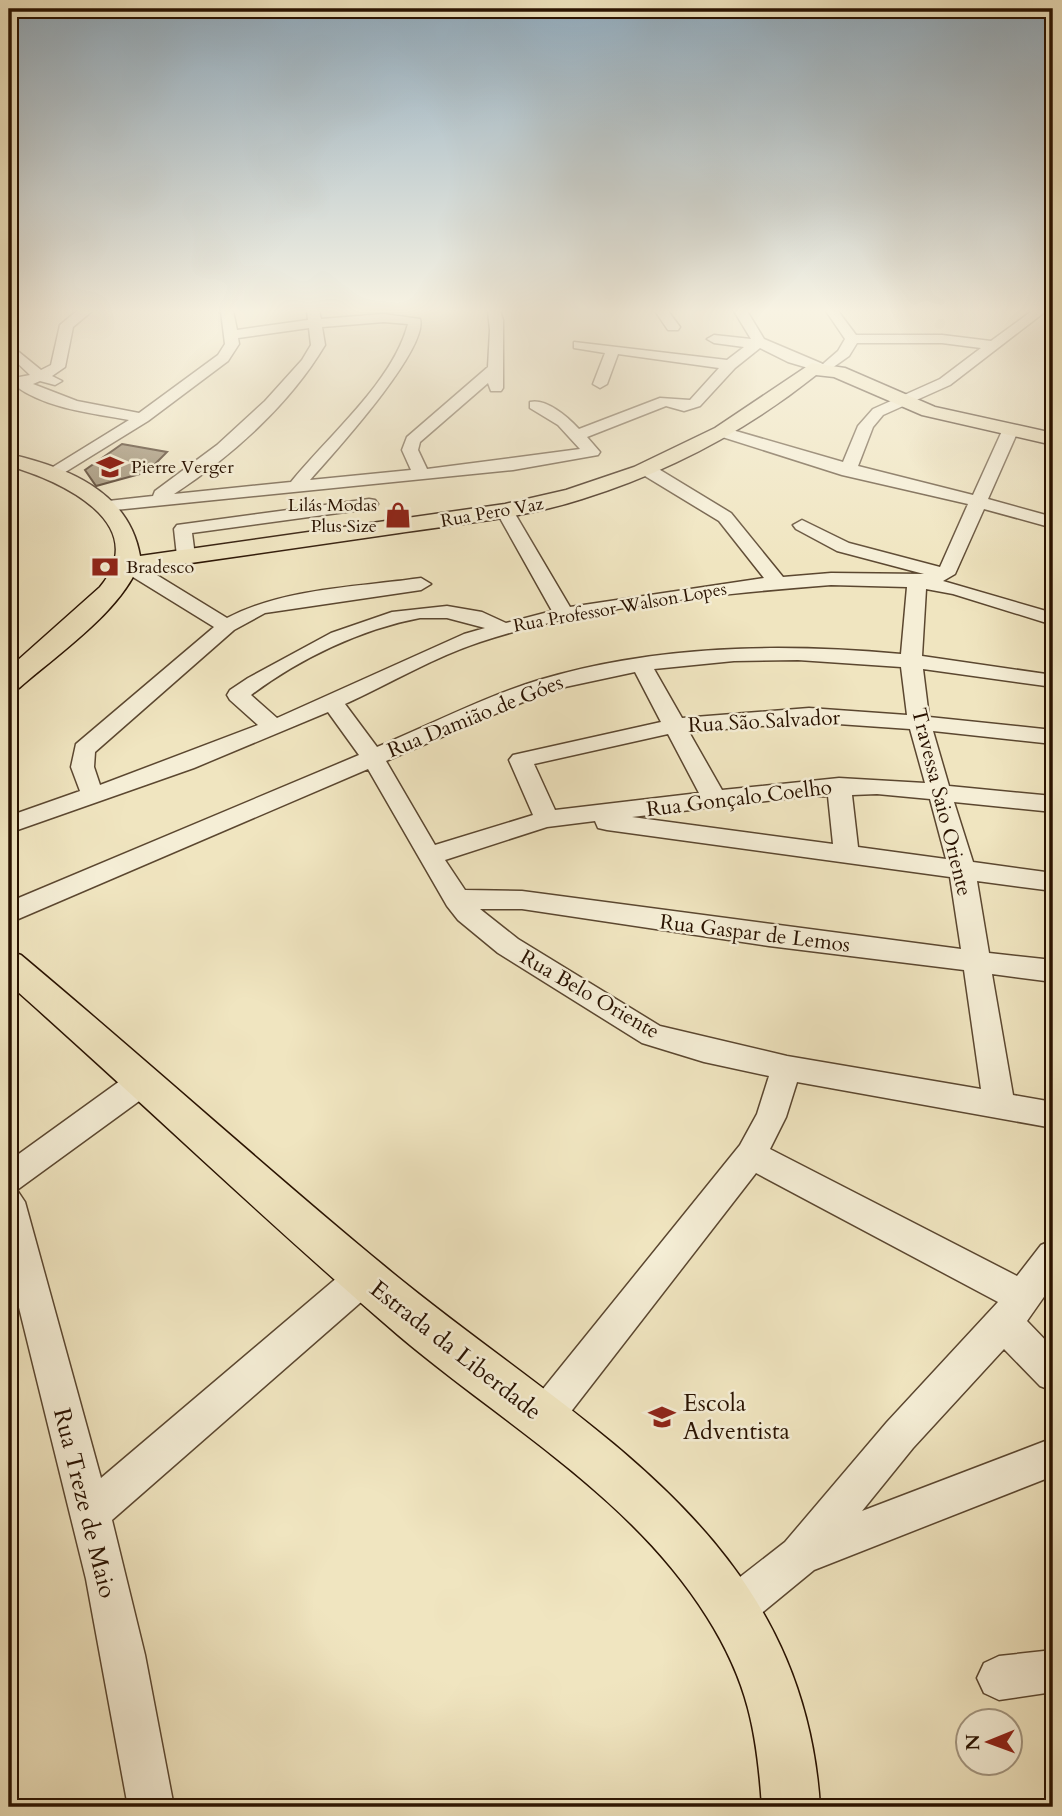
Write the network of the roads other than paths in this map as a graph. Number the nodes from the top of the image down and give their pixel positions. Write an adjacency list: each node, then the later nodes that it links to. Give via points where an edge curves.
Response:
1 (41, 396): 13 (street)
2 (173, 396): 13 (street)
3 (276, 396): 27 (street, via 201,468)
4 (373, 396): 26 (street)
5 (464, 396): 24 (street, via 412,440 410,450)
6 (702, 396): 12 (street, via 684,406 665,401)
7 (777, 396): 15 (main road, Rua Pero Vaz)
8 (887, 396): 10 (main road)
9 (915, 396): 10 (street)
10 (901, 402): 16 (main road); 23 (street, via 870,419)
11 (535, 405): 17 (street)
12 (635, 411): 14 (street); 17 (street)
13 (143, 418): 25 (street)
14 (663, 423)
15 (722, 432): 22 (main road, Rua Pero Vaz); 23 (street)
16 (1010, 432): 18 (main road); 28 (street)
17 (577, 435): 19 (street)
18 (1053, 439)
19 (592, 452): 20 (street)
20 (556, 459): 24 (street)
21 (9, 460): 25 (main road)
22 (646, 469): 31 (main road, Rua Pero Vaz, via 573,495); 36 (street, via 724,517)
23 (848, 471): 28 (street)
24 (420, 472): 26 (street)
25 (54, 474): 30 (main road, via 72,481)
26 (299, 484): 27 (street)
27 (155, 498): 30 (street)
28 (980, 501): 32 (street); 38 (street)
29 (369, 504): 34 (street, via 183,529)
30 (105, 506): 35 (main road, via 122,532)
31 (505, 511): 34 (main road, Rua Pero Vaz); 41 (street)
32 (1053, 523)
33 (802, 525): 38 (street, via 843,547)
34 (186, 556): 35 (main road, Rua Pero Vaz)
35 (127, 565): 44 (street); 49 (main road, via 101,600)
36 (777, 582): 37 (street, Rua Professor Walson Lopes); 41 (street, Rua Professor Walson Lopes)
37 (917, 582): 38 (street, Rua Professor Walson Lopes); 46 (street, Travessa Saio Oriente)
38 (951, 582): 43 (street, Rua Professor Walson Lopes)
39 (421, 584): 40 (street)
40 (359, 593): 42 (street); 44 (street, via 259,609)
41 (564, 614): 45 (street, Rua Professor Walson Lopes)
42 (388, 618): 45 (street, via 458,612 476,614); 53 (street, via 331,640 238,695)
43 (1053, 620)
44 (227, 626): 58 (street, via 84,749 82,772)
45 (501, 628): 50 (street, Rua Professor Walson Lopes)
46 (911, 660): 47 (street, Rua Damião de Góes, via 785,655); 48 (street, Rua Damião de Góes); 51 (street, Travessa Saio Oriente)
47 (641, 664): 52 (street); 55 (street, Rua Damião de Góes, via 544,685)
48 (1053, 681)
49 (9, 682)
50 (332, 702): 53 (street, Rua Professor Walson Lopes); 55 (street, Rua Belo Oriente)
51 (919, 722): 52 (street, Rua São Salvador, via 809,715); 54 (street, Rua São Salvador); 57 (street, Travessa Saio Oriente)
52 (673, 726): 59 (street); 63 (street, Rua São Salvador, via 521,762)
53 (275, 727): 58 (street, Rua Professor Walson Lopes)
54 (1053, 737)
55 (373, 758): 67 (street, Rua Belo Oriente); 71 (street, Rua Damião de Góes)
56 (839, 786): 57 (street, Rua Gonçalo Coelho); 59 (street, Rua Gonçalo Coelho); 66 (street)
57 (937, 790): 60 (street, Rua Gonçalo Coelho); 68 (street, Travessa Saio Oriente)
58 (94, 795): 64 (street, Rua Professor Walson Lopes)
59 (715, 800): 61 (street, Rua Gonçalo Coelho)
60 (1053, 804)
61 (676, 805): 62 (street, Rua Gonçalo Coelho); 65 (street)
62 (578, 818): 63 (street, Rua Gonçalo Coelho); 65 (street)
63 (547, 819): 67 (street, Rua Gonçalo Coelho)
64 (9, 825)
65 (684, 834): 66 (street)
66 (846, 853): 68 (street)
67 (429, 856): 70 (street, Rua Belo Oriente)
68 (962, 869): 69 (street); 72 (street, Travessa Saio Oriente)
69 (1053, 882)
70 (456, 899): 72 (street, Rua Gaspar de Lemos, via 522,900); 75 (street, Rua Belo Oriente, via 508,946 652,1035)
71 (9, 913)
72 (977, 960): 74 (street, Rua Gaspar de Lemos); 77 (street, Travessa Saio Oriente)
73 (9, 964): 76 (main road, Estrada da Liberdade)
74 (1053, 971)
75 (787, 1068): 77 (street, Rua Belo Oriente); 79 (street, via 771,1117)
76 (142, 1082): 80 (street); 83 (main road, Estrada da Liberdade)
77 (999, 1105): 78 (street, Rua Belo Oriente)
78 (1053, 1115)
79 (751, 1155): 84 (street); 86 (street)
80 (9, 1178)
81 (9, 1202): 88 (street, Rua Treze de Maio)
82 (1053, 1256): 84 (street)
83 (364, 1277): 86 (main road, Estrada da Liberdade); 88 (street)
84 (1014, 1310): 85 (street); 89 (street, via 900,1435)
85 (1053, 1373)
86 (543, 1418): 90 (main road, Estrada da Liberdade, via 662,1521)
87 (1053, 1457): 89 (street)
88 (89, 1514): 93 (street, Rua Treze de Maio, via 143,1750)
89 (799, 1556): 90 (street)
90 (732, 1610): 94 (main road, Estrada da Liberdade, via 759,1658 776,1705)
91 (1053, 1671): 92 (street)
92 (999, 1678)
93 (151, 1807)
94 (791, 1807)

